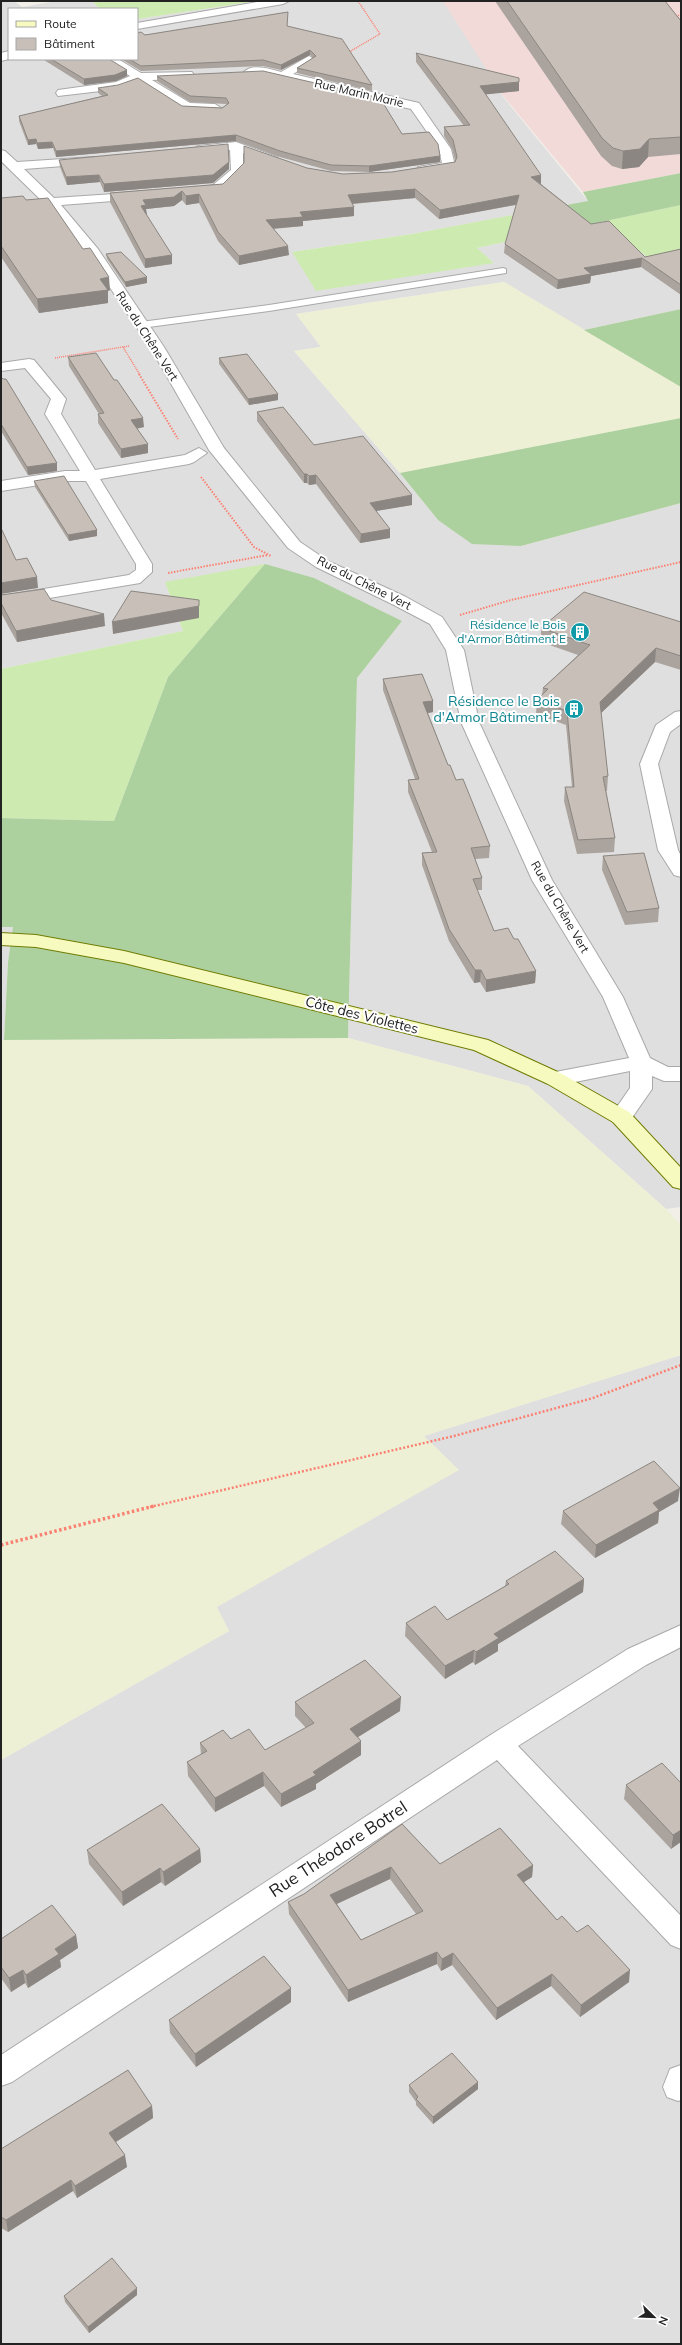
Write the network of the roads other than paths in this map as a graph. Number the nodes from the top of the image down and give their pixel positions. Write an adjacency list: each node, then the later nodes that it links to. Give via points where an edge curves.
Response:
1 (283, 1): 2 (street)
2 (138, 26)
3 (112, 60): 8 (street)
4 (309, 60): 7 (street)
5 (240, 72): 7 (street, Rue Marin Marie, via 263,71)
6 (201, 74): 8 (street)
7 (282, 76): 17 (street, Rue Marin Marie, via 415,106 445,149 449,166)
8 (139, 77): 9 (street, via 118,85); 10 (street, via 187,107)
9 (62, 92)
10 (222, 108)
11 (236, 146): 12 (street); 15 (street); 18 (street, via 237,171 218,188)
12 (189, 150)
13 (1, 154): 16 (street, Rue du Chêne Vert)
14 (102, 159): 16 (street)
15 (284, 164)
16 (15, 166): 20 (street, Rue du Chêne Vert)
17 (413, 171)
18 (203, 189)
19 (150, 194): 20 (street)
20 (51, 202): 22 (street, Rue du Chêne Vert, via 93,252)
21 (503, 271): 22 (lane)
22 (142, 325): 24 (street, Rue du Chêne Vert)
23 (1, 367): 25 (street, via 29,363 58,399 53,414)
24 (216, 450): 25 (street, via 199,453 189,459); 31 (street, Rue du Chêne Vert, via 294,545 322,564 400,600 436,621 455,650 470,722 542,880 613,997)
25 (88, 472): 26 (street); 27 (street, via 144,568 134,579)
26 (1, 486)
27 (1, 601)
28 (681, 716): 29 (street, via 662,729 649,764 668,850)
29 (681, 871)
30 (1, 940): 33 (street, Côte des Violettes, via 36,942 124,957 481,1044)
31 (641, 1062): 32 (street, via 664,1074); 33 (street); 34 (street, Rue du Chêne Vert, via 641,1090)
32 (681, 1074)
33 (554, 1079): 34 (street, Côte des Violettes)
34 (621, 1117): 35 (street, Côte des Violettes)
35 (681, 1182)
36 (681, 1636): 37 (street, Rue Théodore Botrel, via 637,1657)
37 (499, 1744): 38 (street); 39 (street, Rue Théodore Botrel)
38 (681, 1936)
39 (1, 2072)

